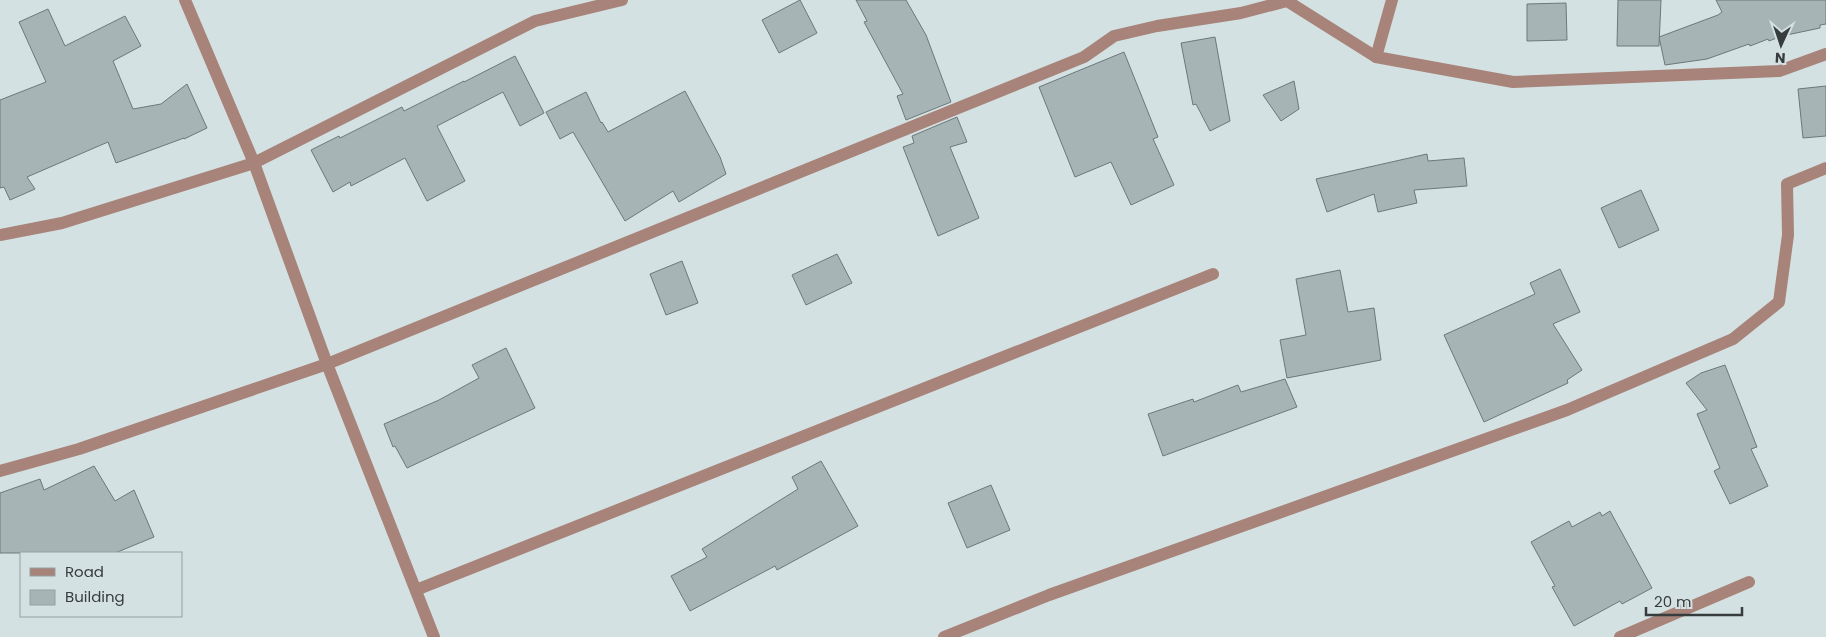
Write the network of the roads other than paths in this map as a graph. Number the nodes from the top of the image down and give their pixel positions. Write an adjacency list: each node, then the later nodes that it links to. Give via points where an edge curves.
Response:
1 (185, 0): 6 (street)
2 (622, 0): 6 (street, via 535,21)
3 (1392, 0): 5 (street)
4 (1826, 54): 5 (street, via 1779,71 1513,82)
5 (1376, 57): 10 (street, via 1287,2 1114,36 1084,57)
6 (254, 163): 8 (street, via 62,222); 10 (street)
7 (1826, 168): 15 (street, via 1786,184 1788,235 1779,302 1733,339 1567,410 1049,595)
8 (0, 235)
9 (1213, 274): 13 (street)
10 (327, 364): 11 (street, via 79,449); 13 (street)
11 (0, 471)
12 (1748, 582): 16 (street)
13 (416, 590): 14 (street)
14 (434, 637)
15 (944, 637)
16 (1620, 637)

